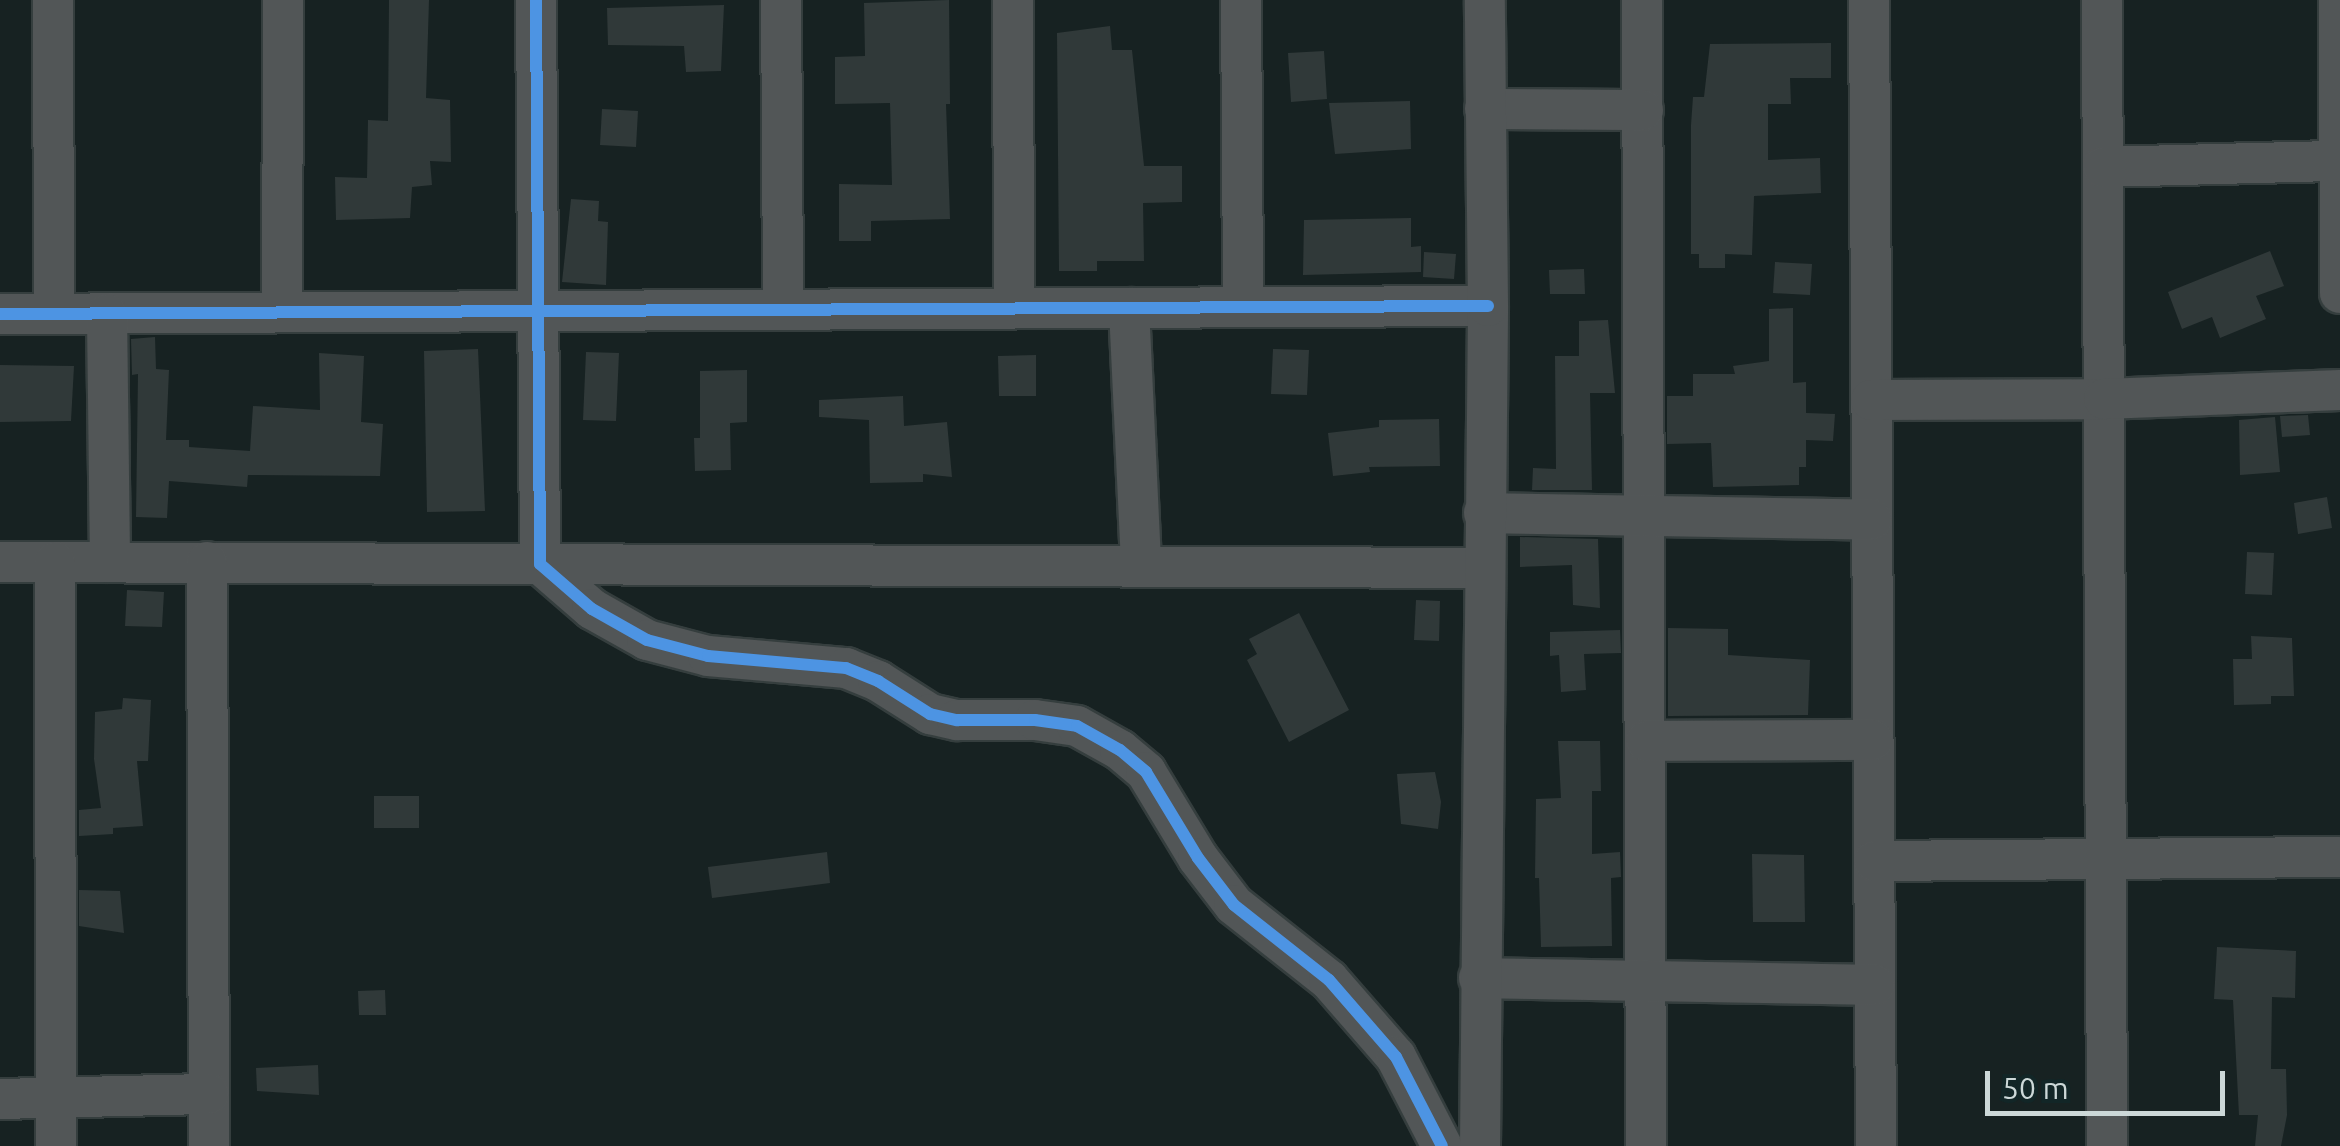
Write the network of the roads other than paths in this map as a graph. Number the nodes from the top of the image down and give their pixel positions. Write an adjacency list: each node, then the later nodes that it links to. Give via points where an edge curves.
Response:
1 (53, 0): 25 (street)
2 (283, 0): 23 (street)
3 (536, 0): 22 (street)
4 (781, 0): 21 (street)
5 (1012, 0): 19 (street)
6 (1241, 0): 18 (street)
7 (1485, 0): 12 (street)
8 (1642, 0): 13 (street)
9 (1869, 0): 29 (street)
10 (2102, 0): 15 (street)
11 (2339, 0): 14 (street)
12 (1485, 108): 13 (street); 17 (street)
13 (1642, 110): 31 (street)
14 (2340, 161): 15 (street); 16 (street)
15 (2103, 167): 28 (street)
16 (2340, 294)
17 (1488, 306): 18 (street); 30 (street)
18 (1243, 307): 20 (street)
19 (1014, 308): 20 (street); 21 (street)
20 (1130, 308): 38 (street)
21 (784, 310): 22 (street)
22 (538, 311): 23 (street); 37 (street)
23 (282, 312): 26 (street)
24 (0, 314): 25 (street)
25 (54, 314): 26 (street)
26 (107, 314): 35 (street)
27 (2340, 390): 28 (street)
28 (2104, 399): 29 (street); 43 (street)
29 (1872, 400): 32 (street)
30 (1484, 512): 31 (street); 39 (street)
31 (1644, 516): 32 (street); 41 (street)
32 (1872, 520): 40 (street)
33 (0, 562): 34 (street)
34 (54, 562): 35 (street); 49 (street)
35 (110, 562): 36 (street)
36 (206, 562): 37 (street); 48 (street)
37 (540, 564): 38 (street); 53 (street, via 592,609 647,640 708,656 846,668 930,714 1077,726 1120,750 1146,772 1234,904 1329,980 1396,1057)
38 (1141, 566): 39 (street)
39 (1484, 568): 45 (street)
40 (1874, 740): 41 (street); 44 (street)
41 (1646, 741): 46 (street)
42 (2340, 857): 43 (street)
43 (2106, 859): 44 (street); 57 (street)
44 (1874, 861): 47 (street)
45 (1478, 978): 46 (street); 54 (street)
46 (1647, 981): 47 (street); 55 (street)
47 (1875, 985): 56 (street)
48 (209, 1094): 49 (street); 52 (street)
49 (56, 1098): 50 (street); 51 (street)
50 (0, 1099)
51 (56, 1146)
52 (209, 1146)
53 (1442, 1146)
54 (1480, 1146)
55 (1646, 1146)
56 (1876, 1146)
57 (2108, 1146)

